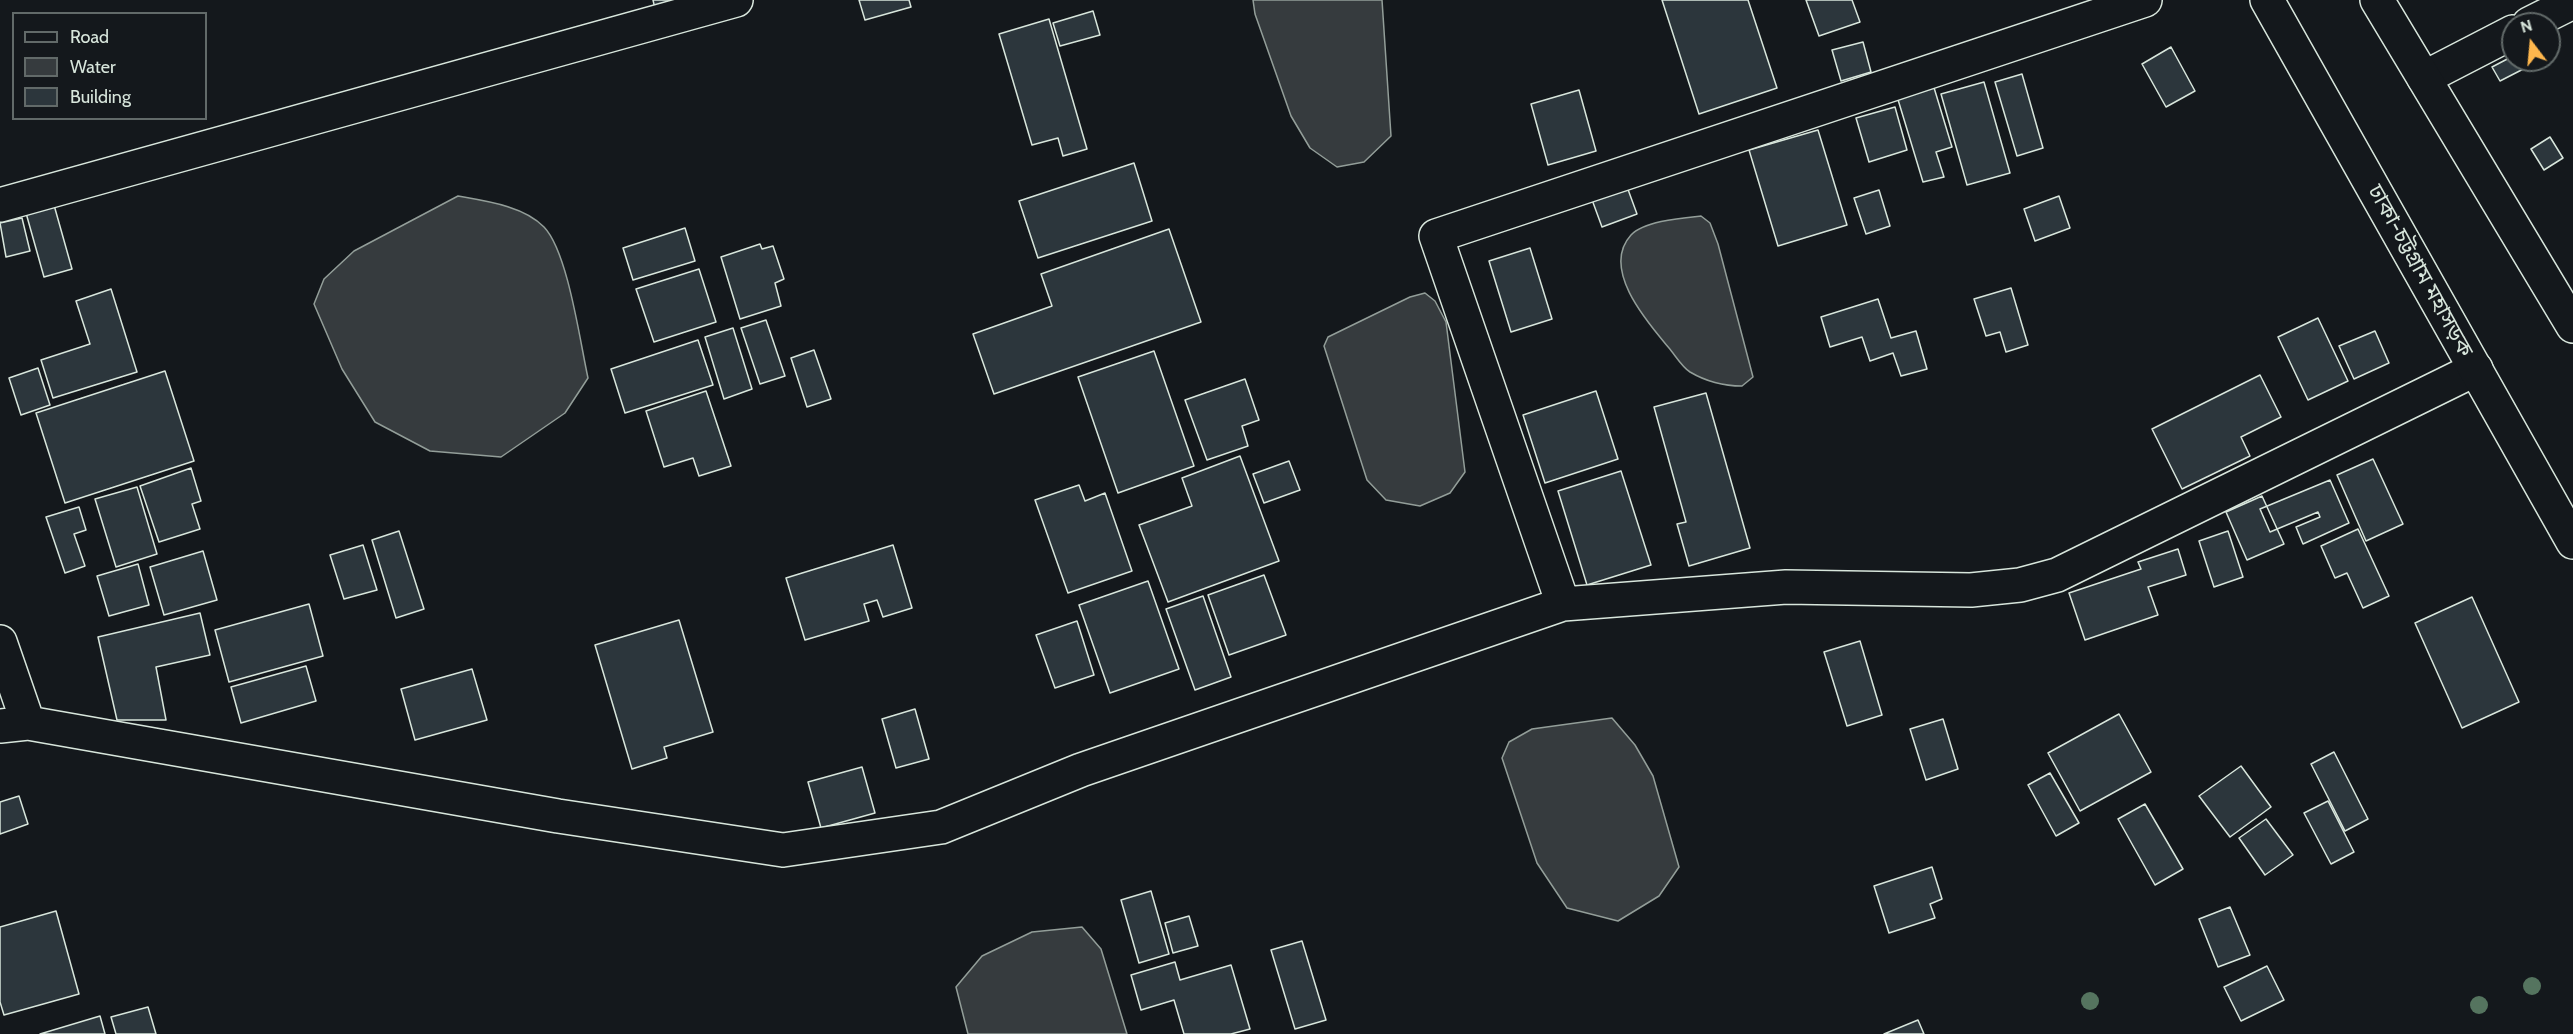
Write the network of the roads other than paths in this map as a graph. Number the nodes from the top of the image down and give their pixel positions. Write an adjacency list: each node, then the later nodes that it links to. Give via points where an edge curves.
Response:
1 (736, 0): 9 (main road)
2 (2145, 0): 13 (main road, via 1436,236)
3 (2267, 0): 11 (main road, ঢাকা-চট্টগ্রাম মহাসড়ক)
4 (2377, 0): 8 (main road)
5 (2573, 2): 6 (main road)
6 (2553, 12)
7 (2501, 38): 8 (main road)
8 (2424, 78): 10 (main road)
9 (0, 205)
10 (2573, 327)
11 (2476, 369): 12 (main road, ঢাকা-চট্টগ্রাম মহাসড়ক); 13 (main road, via 2057,575 2020,585 1971,590 1786,587)
12 (2573, 542)
13 (1563, 604): 15 (main road, via 1081,770 941,827 783,850)
14 (0, 642): 15 (main road)
15 (14, 725)

